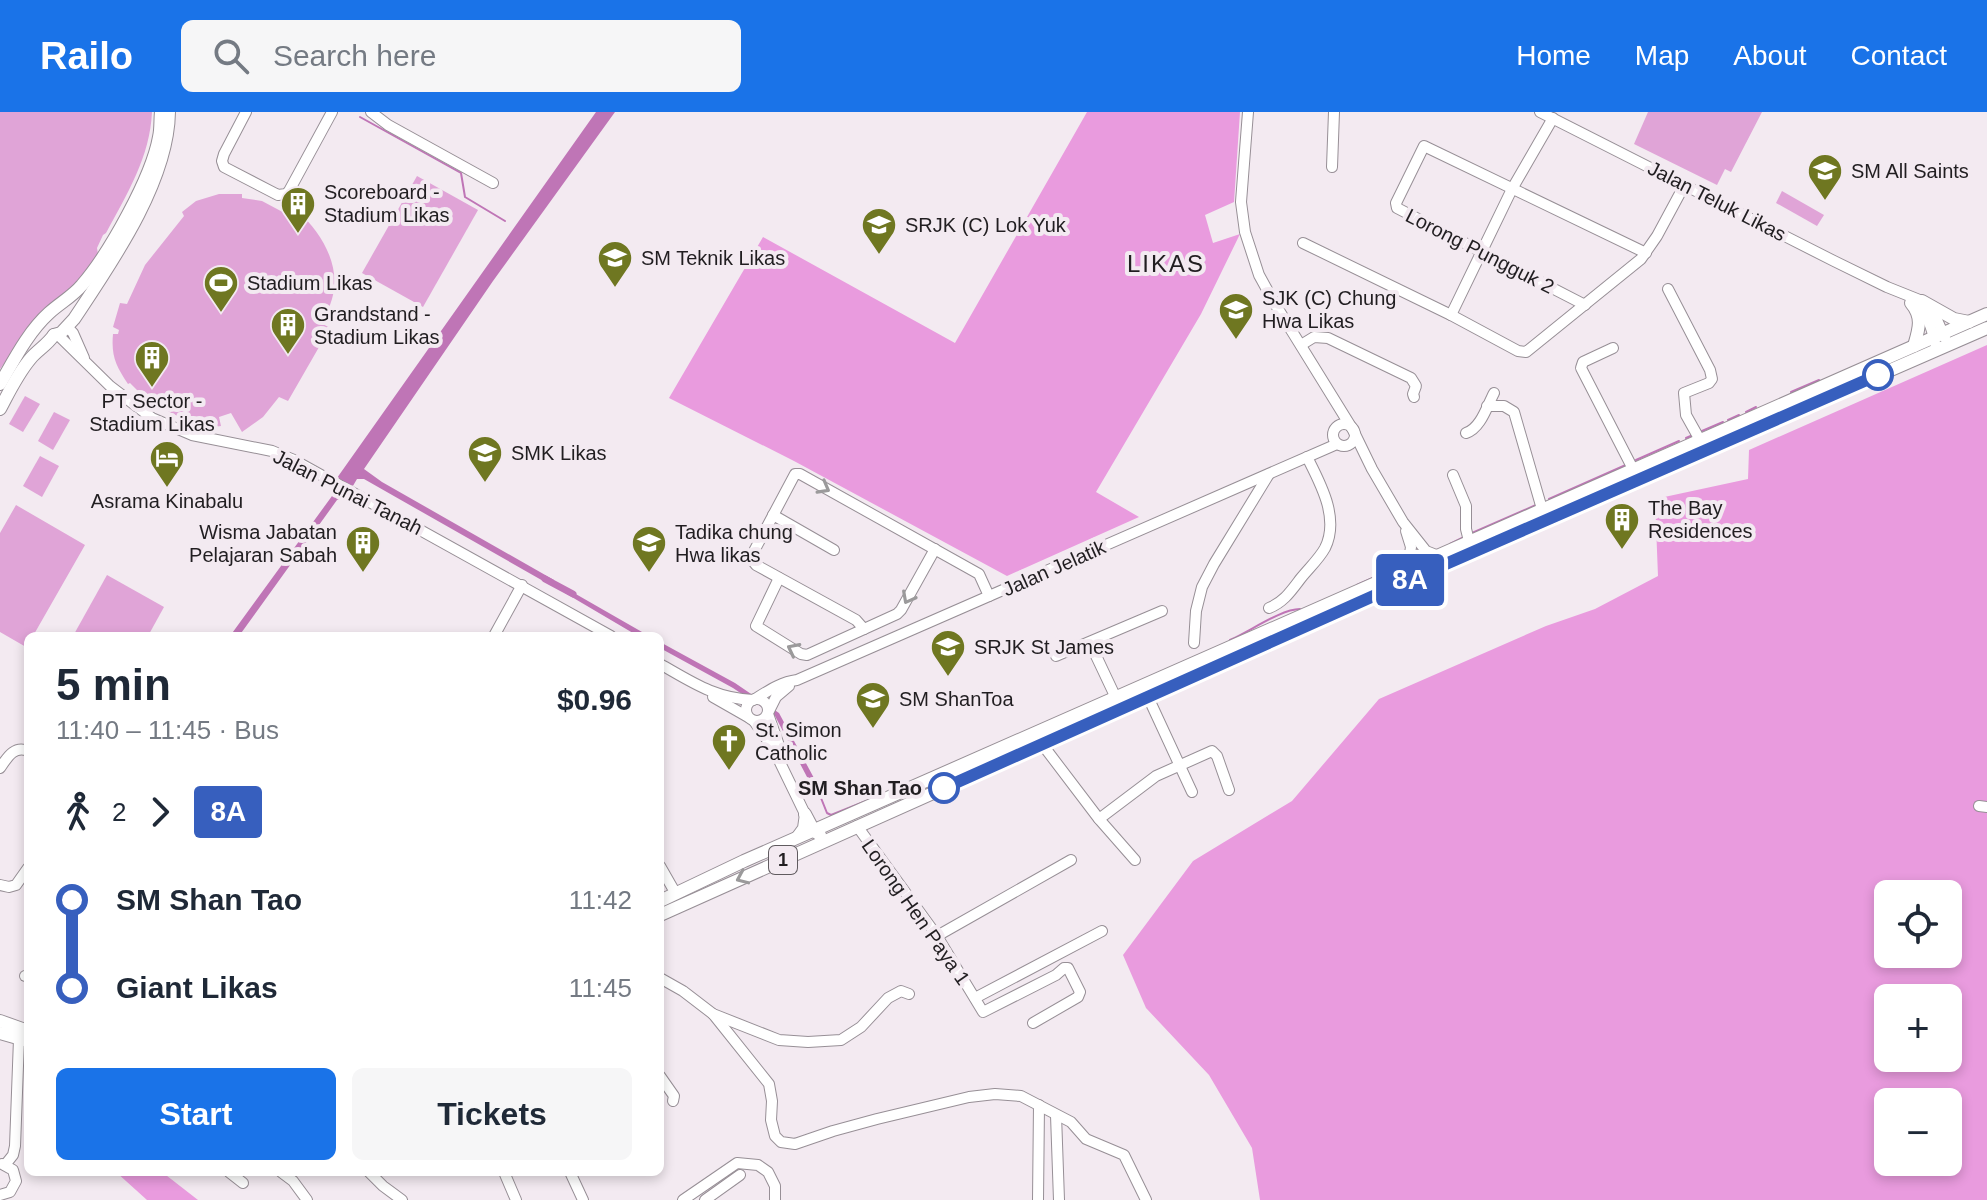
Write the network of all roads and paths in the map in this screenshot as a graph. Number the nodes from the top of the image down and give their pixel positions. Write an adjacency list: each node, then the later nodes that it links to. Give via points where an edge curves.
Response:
1 (161, 112): 21 (main road, via 156,150 125,217 93,272)
2 (169, 112): 25 (main road, via 162,159 138,216 85,303)
3 (246, 112): 4 (street, via 224,154 224,167 278,195 286,194)
4 (332, 112)
5 (371, 112): 11 (street)
6 (1248, 112): 27 (street, via 1241,202 1245,232 1259,275)
7 (1334, 112): 10 (street)
8 (1540, 112): 9 (street, Jalan Teluk Likas)
9 (1553, 118): 12 (street, Jalan Teluk Likas); 13 (street)
10 (1332, 167)
11 (493, 183)
12 (1685, 184): 16 (street); 18 (street, Jalan Teluk Likas)
13 (1512, 189): 15 (street); 15 (street, Lorong Pungguk 2, via 1424,146 1396,203); 16 (street)
14 (1303, 243): 22 (street)
15 (1483, 251): 19 (street, Lorong Pungguk 2); 22 (street)
16 (1646, 253): 19 (street)
17 (1668, 289): 40 (street, via 1712,379 1684,393 1686,415)
18 (1916, 302): 23 (main road); 26 (street, via 1934,313); 28 (main road, via 1920,322)
19 (1585, 305): 22 (street, via 1526,352)
20 (1987, 314): 23 (main road, 1)
21 (47, 315): 25 (main road, via 45,329); 25 (main road, via 64,314); 30 (main road)
22 (1451, 315)
23 (1969, 322): 26 (main road, 1)
24 (1987, 328): 26 (main road, 1)
25 (61, 330): 35 (main road, via 20,372); 55 (street, Jalan Punai Tanah, via 73,333 85,360 152,418 201,438 272,451)
26 (1940, 341): 28 (main road, 1); 36 (main road, 1)
27 (1301, 345): 32 (street, via 1314,337 1328,338 1411,378); 33 (street)
28 (1914, 346): 36 (main road, 1)
29 (1613, 348): 43 (street, via 1583,362 1581,368)
30 (0, 384)
31 (1494, 393): 34 (street)
32 (1414, 397)
33 (1334, 400): 37 (street); 39 (street)
34 (1487, 406): 38 (street, via 1473,431); 46 (street, via 1514,412)
35 (0, 409)
36 (1775, 413): 40 (main road, 1); 52 (main road, 1)
37 (1353, 430): 39 (street, via 1338,426); 39 (street, via 1349,445); 42 (street)
38 (1466, 433)
39 (1337, 439): 41 (street, Jalan Jelatik); 42 (street)
40 (1700, 440): 43 (main road, 1)
41 (1308, 456): 44 (street, Jalan Jelatik); 57 (street, via 1325,496 1330,535 1287,596)
42 (1372, 469): 48 (street)
43 (1633, 469): 46 (main road, 1)
44 (1269, 474): 56 (street, Jalan Jelatik); 63 (street, via 1202,587)
45 (1453, 475): 49 (street, via 1466,506)
46 (1541, 505): 49 (main road, 1)
47 (773, 515): 50 (street, one-way to 50, via 791,480 800,474); 51 (street); 54 (street, via 752,560)
48 (1403, 522): 52 (street); 53 (street, via 1411,547)
49 (1469, 541): 52 (main road, 1)
50 (935, 549): 56 (street, via 979,574); 59 (street, one-way to 59, via 901,610)
51 (834, 550)
52 (1439, 561): 53 (main road, via 1418,572); 68 (main road, 1)
53 (1408, 567): 69 (main road, 1)
54 (779, 578): 59 (street); 59 (street, one-way to 54, via 804,655 758,629)
55 (522, 585): 60 (street); 61 (street, Jalan Punai Tanah)
56 (989, 596): 66 (street, Jalan Jelatik)
57 (1269, 608)
58 (1162, 611): 62 (street)
59 (864, 629)
60 (496, 632)
61 (604, 632)
62 (1090, 643): 64 (street); 69 (street)
63 (1194, 643)
64 (1056, 656)
65 (664, 666): 67 (street)
66 (797, 680): 70 (street, Jalan Jelatik); 71 (street, Jalan Jelatik, via 776,697)
67 (706, 690): 70 (street); 72 (street)
68 (1153, 694): 69 (main road, via 1150,690); 73 (main road, 1); 75 (street)
69 (1116, 697): 82 (main road, 1)
70 (754, 700): 71 (street, via 764,701); 72 (street, via 747,707)
71 (768, 712): 72 (street, via 761,721); 82 (street, via 809,812 821,823)
72 (751, 719): 80 (street, via 773,748)
73 (1042, 744): 79 (main road, 1); 81 (street)
74 (24, 750): 76 (street, via 13,751)
75 (1179, 767): 77 (street, via 1215,752); 78 (street); 81 (street, via 1156,776)
76 (0, 768)
77 (1229, 790)
78 (1192, 792)
79 (890, 811): 83 (main road, 1); 84 (main road, via 825,835)
80 (805, 814): 84 (main road); 85 (street, via 803,828)
81 (1099, 819): 87 (street)
82 (833, 823): 84 (main road, 1)
83 (857, 826): 93 (main road, 1, one-way to 93); 95 (street, Lorong Hen Paya 1)
84 (814, 831): 85 (main road, 1)
85 (793, 840): 91 (main road, 1)
86 (1071, 860): 95 (street)
87 (1135, 860)
88 (664, 873): 91 (street)
89 (24, 874): 90 (street, via 16,885)
90 (0, 885)
91 (676, 894): 92 (main road, 1)
92 (664, 899)
93 (664, 913)
94 (1102, 931): 98 (street)
95 (937, 936): 98 (street, Lorong Hen Paya 1)
96 (664, 980): 99 (street)
97 (909, 994): 99 (street, via 901,991 888,998 841,1040 779,1040)
98 (975, 998): 101 (street, via 983,1012 1068,968 1078,997)
99 (713, 1014): 108 (street, via 769,1084 771,1120 781,1142 795,1144 969,1097 1021,1096)
100 (0, 1021): 103 (main road)
101 (1033, 1023)
102 (0, 1033): 104 (main road)
103 (24, 1036)
104 (24, 1037)
105 (24, 1051): 110 (street)
106 (664, 1082): 107 (street)
107 (673, 1101)
108 (1039, 1105): 111 (street); 131 (street)
109 (24, 1108): 110 (street)
110 (16, 1109): 112 (street, via 13,1155)
111 (1056, 1115): 122 (street); 132 (street, via 1086,1139 1124,1155)
112 (2, 1164): 120 (street, via 15,1174)
113 (740, 1175): 129 (street)
114 (234, 1176): 119 (street)
115 (286, 1176): 124 (street)
116 (373, 1176): 125 (street)
117 (506, 1176): 126 (street)
118 (572, 1176): 127 (street)
119 (243, 1183)
120 (16, 1184): 121 (street); 123 (street)
121 (0, 1195)
122 (1058, 1197): 131 (street)
123 (13, 1200)
124 (307, 1200)
125 (402, 1200)
126 (516, 1200)
127 (583, 1200)
128 (683, 1200): 130 (street, via 737,1163 768,1172)
129 (705, 1200)
130 (775, 1200)
131 (1038, 1200)
132 (1146, 1200)

